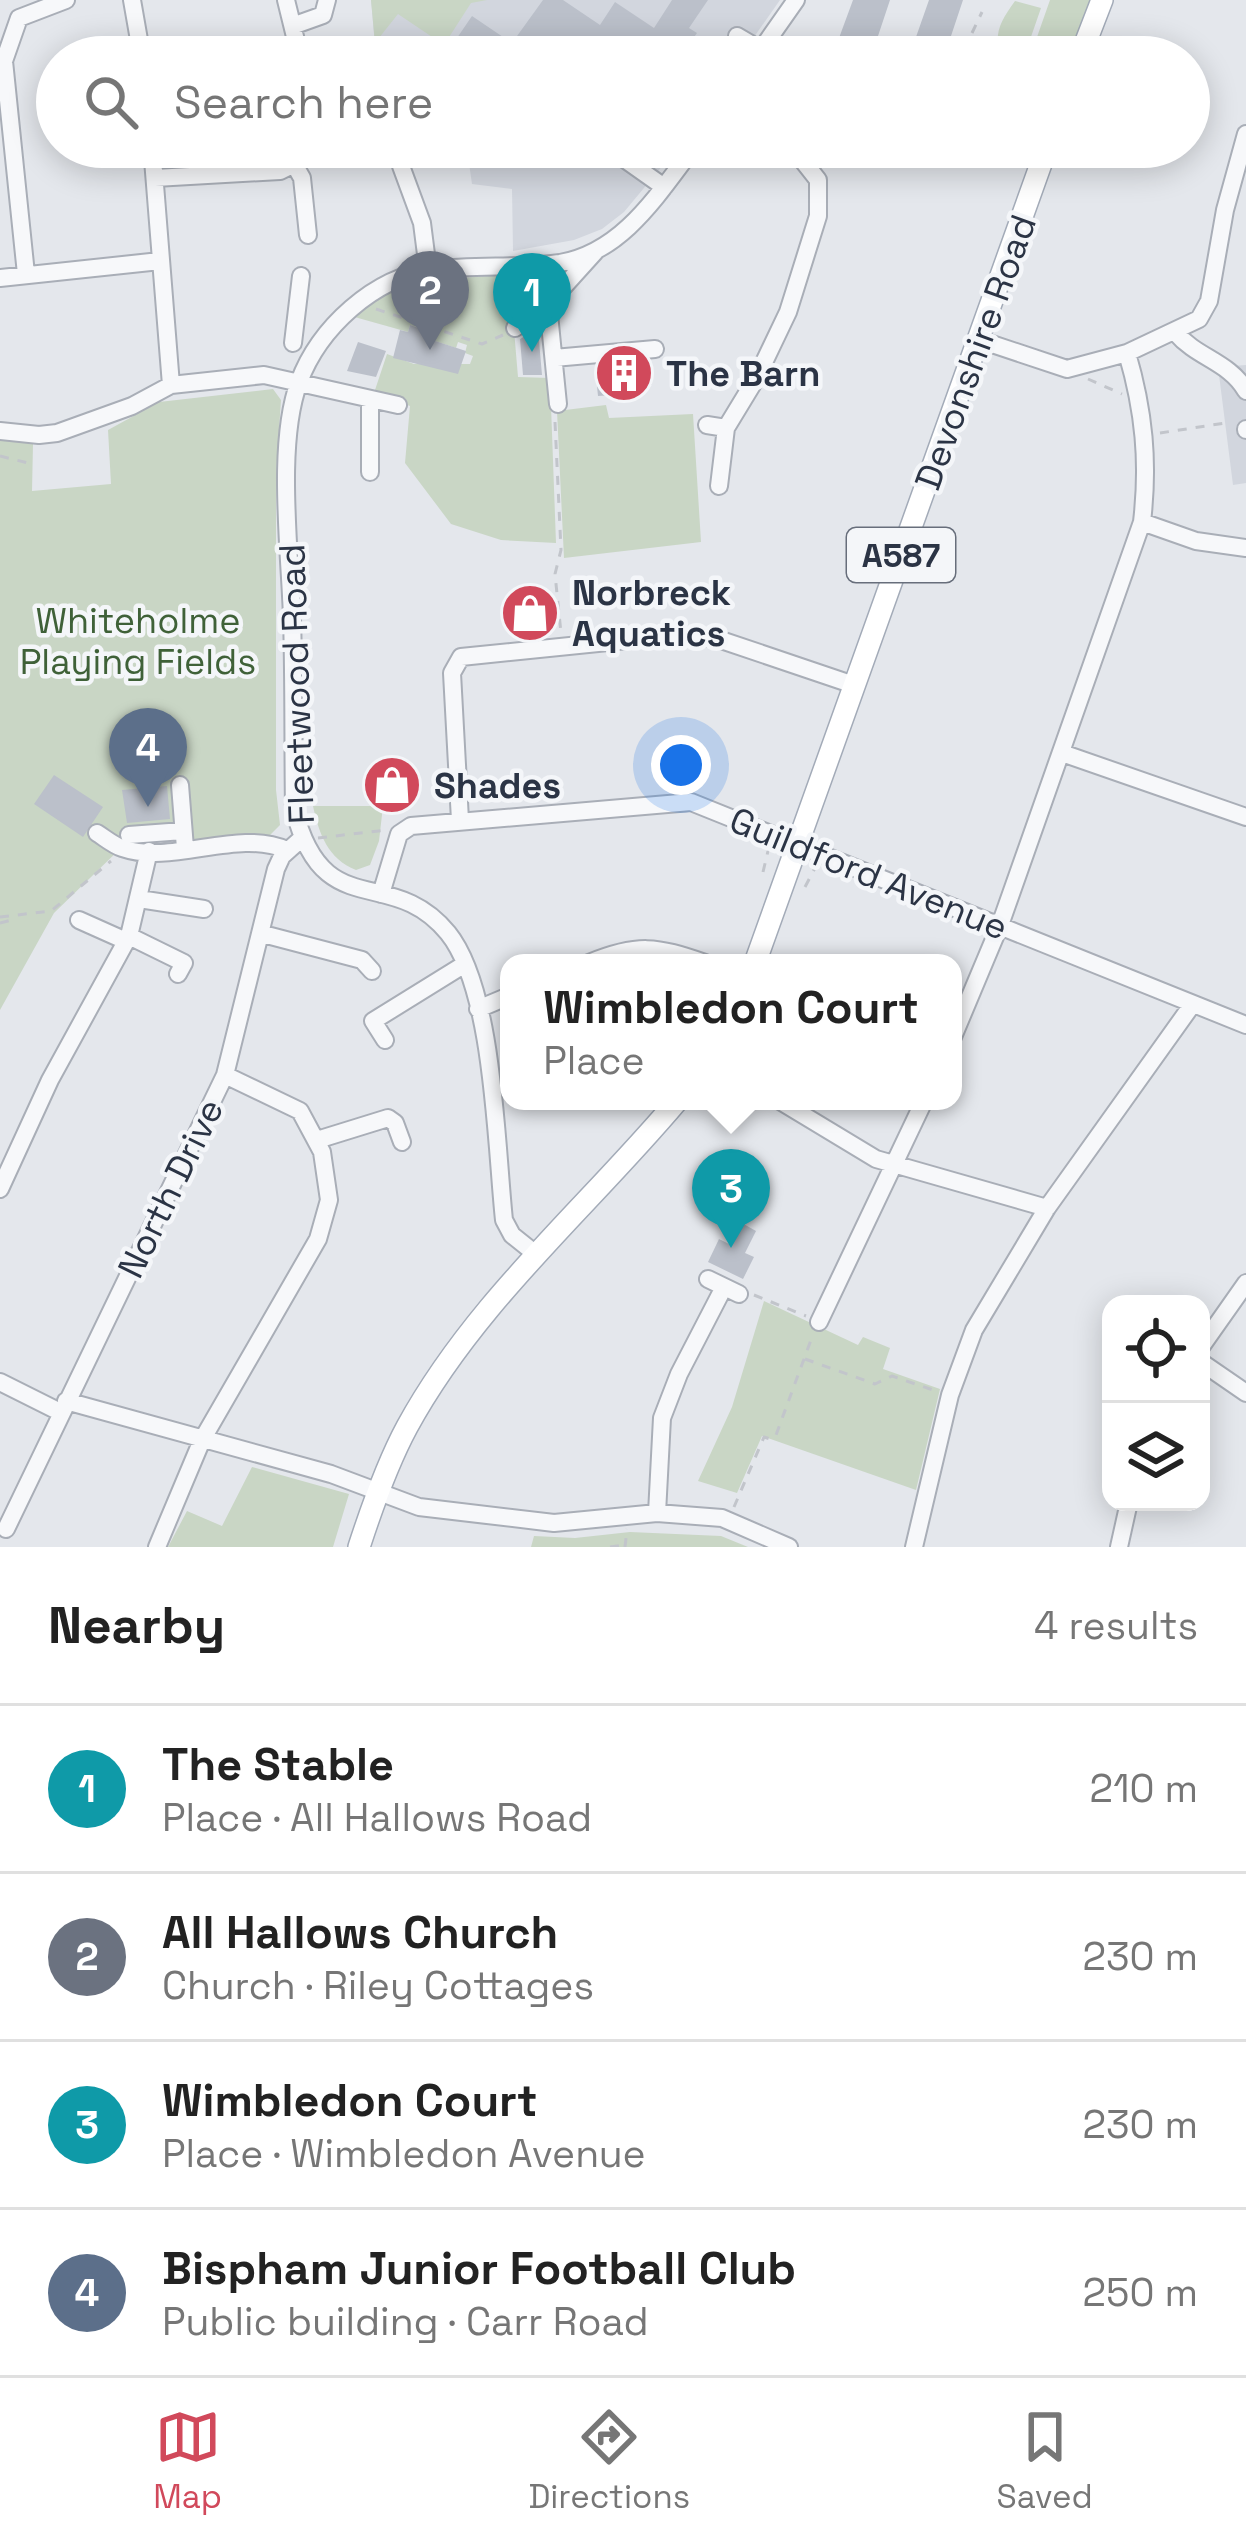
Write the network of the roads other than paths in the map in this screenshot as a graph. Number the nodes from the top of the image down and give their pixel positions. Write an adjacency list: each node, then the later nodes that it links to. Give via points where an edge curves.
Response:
1 (66, 0): 12 (street, via 20,18 4,61)
2 (132, 0): 8 (street)
3 (286, 0): 7 (street)
4 (327, 0): 7 (street, via 323,15)
5 (796, 0): 10 (street)
6 (1102, 0): 11 (main road)
7 (295, 25): 9 (street)
8 (138, 36)
9 (297, 36)
10 (771, 36)
11 (1088, 36)
12 (5, 102): 28 (street)
13 (1245, 136): 34 (street, via 1209,302 1199,320)
14 (154, 168): 22 (street)
15 (284, 168): 22 (street)
16 (301, 168): 24 (street)
17 (637, 168): 23 (street)
18 (678, 168): 23 (street)
19 (808, 168): 49 (street, via 818,181 818,216 757,377 716,426)
20 (1040, 168): 36 (main road, Devonshire Road / A587)
21 (411, 173): 27 (street)
22 (155, 178): 26 (street)
23 (664, 187): 25 (street, via 620,236)
24 (311, 229)
25 (595, 251): 27 (street, via 561,262); 31 (street)
26 (160, 261): 28 (street); 42 (street)
27 (428, 270): 35 (street, via 360,301)
28 (26, 274): 30 (street)
29 (302, 276): 32 (street)
30 (0, 278)
31 (548, 304): 33 (street); 40 (street)
32 (297, 317): 35 (street); 37 (street)
33 (514, 328)
34 (1176, 333): 39 (street); 43 (street, via 1235,373)
35 (328, 336): 41 (street)
36 (980, 340): 39 (street, via 1067,369); 52 (main road, Devonshire Road / A587)
37 (293, 343)
38 (655, 350): 40 (street)
39 (1127, 353): 50 (street, via 1146,436)
40 (554, 358): 45 (street)
41 (299, 380): 42 (street, via 264,375); 44 (street); 60 (street, Fleetwood Road, via 289,439)
42 (171, 385): 47 (street, via 72,429)
43 (1246, 391)
44 (370, 399): 46 (street); 48 (street)
45 (558, 404)
46 (398, 405)
47 (0, 430)
48 (370, 472)
49 (719, 486)
50 (1142, 522): 51 (street); 53 (street)
51 (1246, 548)
52 (854, 685): 56 (street, via 715,638 676,635 461,657 453,665); 61 (main road, Devonshire Road / A587)
53 (1062, 753): 55 (street); 67 (street)
54 (180, 785): 58 (street)
55 (1246, 817)
56 (460, 820): 61 (street, Guildford Avenue, via 691,802); 63 (street, Guildford Avenue, via 399,834)
57 (97, 833): 59 (street)
58 (184, 840): 59 (street); 60 (street); 62 (street)
59 (129, 842): 62 (street)
60 (294, 844): 63 (street, Fleetwood Road, via 335,880); 68 (street, North Drive, via 277,869)
61 (795, 844): 67 (street, Guildford Avenue); 72 (main road, Devonshire Road / A587)
62 (149, 851): 64 (street)
63 (381, 894): 73 (street, Fleetwood Road, via 428,914)
64 (139, 899): 65 (street); 69 (street)
65 (204, 909)
66 (79, 920): 69 (street)
67 (1000, 925): 77 (street, Guildford Avenue); 79 (street)
68 (263, 934): 74 (street, via 362,960); 82 (street, North Drive)
69 (127, 939): 75 (street, via 184,963); 91 (street)
70 (612, 954): 71 (street, via 650,946)
71 (676, 954)
72 (758, 954)
73 (465, 964): 78 (street, Fleetwood Road); 81 (street, via 369,1015)
74 (372, 971)
75 (178, 974)
76 (500, 1000): 78 (street)
77 (1192, 1005): 80 (street, Guildford Avenue); 92 (street)
78 (478, 1009): 83 (street, Fleetwood Road)
79 (962, 1016)
80 (1246, 1024)
81 (385, 1040)
82 (225, 1075): 88 (street, via 300,1111); 101 (street, North Drive)
83 (500, 1085)
84 (501, 1110): 93 (street, Fleetwood Road, via 504,1220)
85 (669, 1110): 93 (main road)
86 (795, 1110): 90 (street)
87 (920, 1110): 90 (street)
88 (317, 1140): 89 (street, via 388,1118); 102 (street, via 329,1200 322,1228)
89 (402, 1142)
90 (895, 1164): 92 (street); 96 (street)
91 (0, 1189)
92 (1047, 1208): 110 (street, via 974,1330)
93 (537, 1255): 103 (main road, via 449,1360)
94 (1246, 1283): 97 (street)
95 (728, 1287): 105 (street, via 662,1418)
96 (819, 1322)
97 (1210, 1334)
98 (1210, 1368): 100 (street)
99 (0, 1382): 101 (street)
100 (1246, 1393)
101 (63, 1406): 102 (street); 106 (street, North Drive)
102 (202, 1440): 103 (street); 107 (street)
103 (379, 1492): 105 (street, via 419,1507 554,1523); 108 (main road)
104 (1127, 1511): 111 (street)
105 (657, 1514): 109 (street, via 729,1520)
106 (6, 1529)
107 (157, 1547)
108 (359, 1547)
109 (789, 1547)
110 (914, 1547)
111 (1119, 1547)

